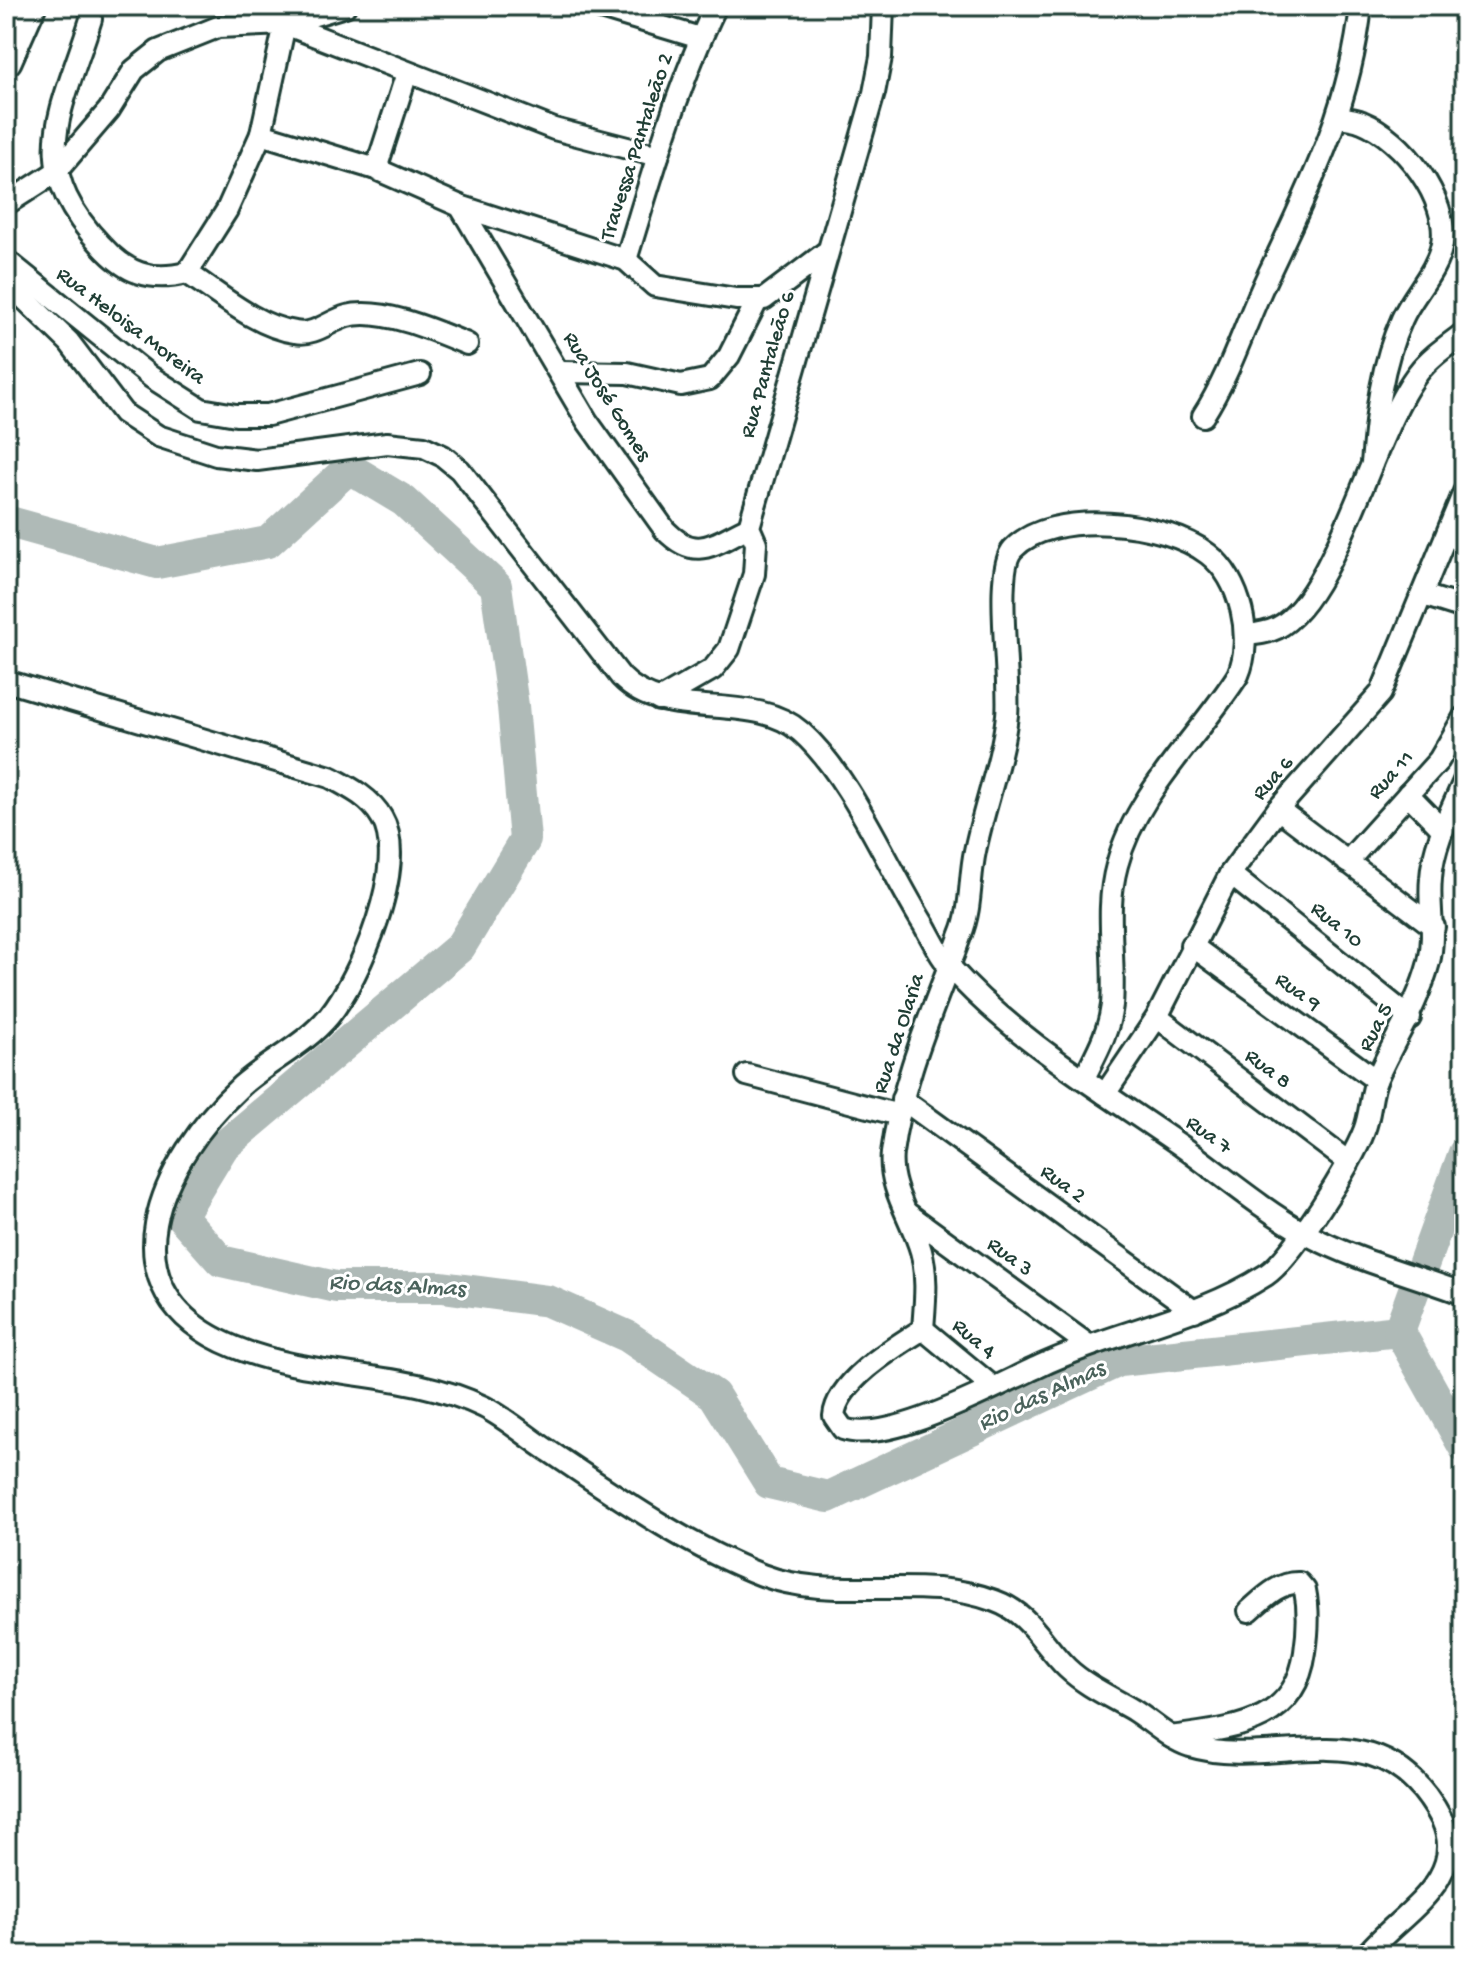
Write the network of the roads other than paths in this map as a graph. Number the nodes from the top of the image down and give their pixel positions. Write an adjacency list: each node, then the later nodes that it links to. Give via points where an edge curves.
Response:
1 (30, 6): 10 (highway)
2 (90, 6): 16 (street, via 91,19 57,128)
3 (345, 6): 8 (street)
4 (594, 6): 9 (street)
5 (716, 6): 9 (street, Travessa Pantaleão 2)
6 (883, 6): 19 (street, Rua Pantaleão 6, via 874,93)
7 (1361, 6): 12 (street)
8 (285, 24): 11 (street); 13 (street); 16 (street, via 218,27 158,51 134,70 109,110)
9 (700, 38): 14 (street, Travessa Pantaleão 2)
10 (6, 60)
11 (407, 73): 14 (street, via 554,129); 15 (street)
12 (1338, 117): 29 (street, via 1302,209); 30 (street, via 1361,121 1391,139 1435,198 1443,231 1437,258 1392,344 1379,396)
13 (261, 134): 15 (street); 22 (street, via 227,210)
14 (658, 156): 21 (street, Travessa Pantaleão 2)
15 (376, 169): 18 (street)
16 (56, 172): 17 (street); 22 (street, via 75,217 114,259 143,277)
17 (6, 204)
18 (460, 206): 21 (street); 27 (street, Rua José Gomes)
19 (825, 253): 24 (street); 32 (street, Rua Pantaleão 6)
20 (6, 260): 28 (street, Rua Heloisa Moreira, via 151,377 201,409 268,415)
21 (626, 260): 24 (street, via 655,286)
22 (187, 273): 26 (street, via 287,331 314,331 349,315 388,317)
23 (6, 281): 37 (street, via 69,342 123,413 176,443 257,460 387,443 406,443 443,456 481,496 621,677 636,692)
24 (757, 301): 27 (street, via 729,356 710,379 681,385 627,373)
25 (1464, 333): 30 (street, via 1417,373)
26 (467, 344)
27 (560, 372): 32 (street, Rua José Gomes, via 587,421 674,540 693,549 706,548)
28 (420, 374)
29 (1203, 416)
30 (1372, 464): 35 (street, via 1321,577 1301,606 1278,627)
31 (1464, 492): 33 (street, Rua 6)
32 (749, 527): 37 (street, Rua Pantaleão 6, via 756,565 729,649 713,669)
33 (1423, 595): 34 (street); 41 (street, Rua 6, via 1381,693)
34 (1464, 608)
35 (1247, 635): 47 (street, Rua da Olaria, via 1231,588 1211,556 1180,540 1090,522 1030,536 1011,550 1001,584 1007,716 974,854 970,905); 51 (street, via 1238,675 1144,806 1122,848 1110,898 1112,1006 1107,1032)
36 (6, 681): 64 (street, via 330,777 359,792 382,818 390,845 388,880 364,952 340,1002 324,1022 222,1107 181,1165 159,1210 151,1246 155,1270 167,1293 199,1326 232,1347 380,1376 482,1406 673,1529 762,1575 803,1585 950,1591 995,1601 1025,1616 1086,1683)
37 (659, 700): 47 (street, Rua 7, via 732,708 800,731 850,798)
38 (1464, 717): 40 (street, Rua 11, via 1439,760)
39 (1464, 781): 42 (street, Rua 5)
40 (1408, 794): 42 (street); 43 (street, Rua 11)
41 (1278, 809): 43 (street); 44 (street, Rua 6)
42 (1443, 830): 45 (street, Rua 5, via 1431,877)
43 (1347, 862): 45 (street)
44 (1230, 874): 46 (street, Rua 6); 49 (street, Rua 10)
45 (1434, 927): 49 (street, Rua 5)
46 (1191, 945): 48 (street, Rua 6); 52 (street, Rua 9)
47 (948, 965): 51 (street, Rua 7, via 1006,1019); 54 (street, Rua da Olaria)
48 (1157, 1017): 53 (street, Rua 6); 55 (street, Rua 8)
49 (1410, 1018): 52 (street, Rua 5)
50 (747, 1075): 54 (street, Rua 2)
51 (1084, 1078): 53 (street, Rua 7)
52 (1376, 1080): 55 (street, Rua 5, via 1366,1128)
53 (1105, 1094): 57 (street, Rua 7)
54 (901, 1107): 56 (street, Rua da Olaria, via 891,1157); 59 (street, Rua 2)
55 (1347, 1161): 57 (street, Rua 5)
56 (903, 1211): 60 (street, Rua da Olaria, via 927,1277); 61 (street, Rua 3)
57 (1305, 1233): 58 (street, Rua 7, via 1369,1262); 59 (street, Rua 5, via 1270,1273)
58 (1464, 1294)
59 (1194, 1311): 61 (street)
60 (923, 1329): 62 (street, Rua 4); 62 (street, via 867,1367 837,1404 836,1422 843,1429 870,1432 952,1408)
61 (1087, 1344): 62 (street)
62 (993, 1387)
63 (1249, 1611): 64 (street, via 1288,1583 1299,1583 1305,1590 1303,1669 1294,1690 1260,1719)
64 (1171, 1737): 65 (street, via 1218,1750 1348,1749 1393,1767 1418,1788 1448,1838 1443,1873 1427,1898)
65 (1366, 1955)

